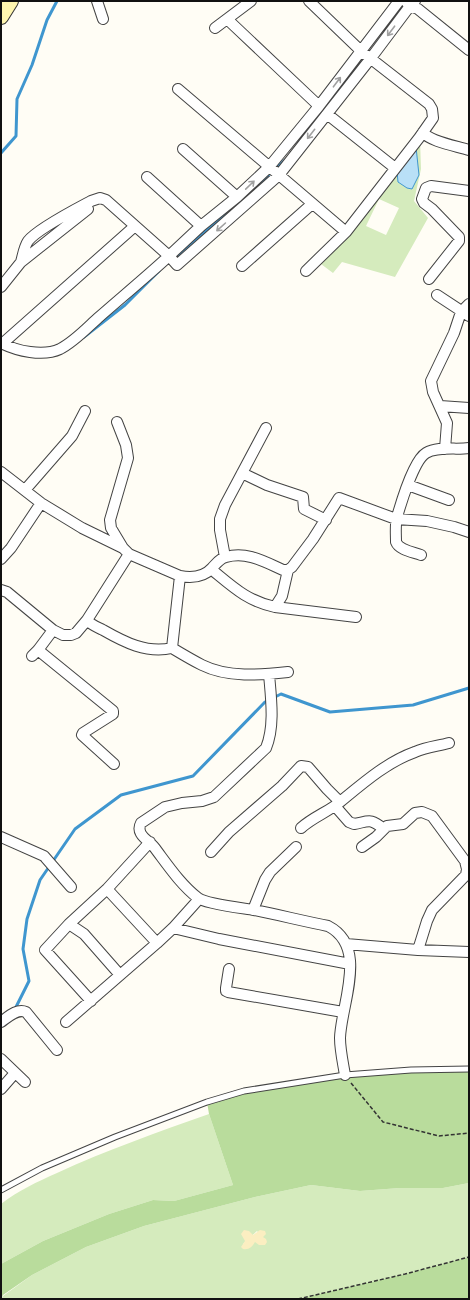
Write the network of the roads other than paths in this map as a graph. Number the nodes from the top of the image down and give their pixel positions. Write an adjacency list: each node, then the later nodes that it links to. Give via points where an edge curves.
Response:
1 (11, 1): 6 (main road)
2 (97, 1): 7 (street)
3 (251, 1): 8 (street)
4 (309, 1): 11 (street)
5 (410, 3): 10 (street); 11 (street)
6 (1, 17)
7 (104, 19)
8 (227, 19): 9 (street); 13 (street)
9 (215, 28)
10 (469, 50)
11 (366, 54): 13 (street, one-way to 11); 14 (street); 15 (street, via 429,104 432,109 432,120)
12 (178, 89): 19 (street)
13 (319, 106): 19 (street)
14 (327, 114): 18 (street); 19 (street, one-way to 19)
15 (424, 132): 17 (street, via 432,140); 18 (street)
16 (183, 149): 22 (street)
17 (469, 150)
18 (395, 168): 26 (street)
19 (274, 171): 22 (street, one-way to 19); 23 (street); 27 (street, one-way to 27, via 178,265)
20 (147, 177): 25 (street)
21 (469, 191): 30 (street, via 431,186 426,188 422,199 424,203 459,237 459,241)
22 (237, 197): 25 (street)
23 (312, 204): 26 (street); 28 (street)
24 (135, 226): 27 (street); 31 (street, via 106,200 100,198 21,262); 35 (street)
25 (201, 226): 27 (street)
26 (346, 232): 29 (street)
27 (172, 259): 35 (street, via 60,349 32,352)
28 (242, 266)
29 (306, 271)
30 (429, 279)
31 (1, 287)
32 (437, 295): 34 (street)
33 (469, 304): 34 (street)
34 (465, 314): 36 (street, via 431,381)
35 (2, 343)
36 (440, 406): 37 (street); 42 (street, via 447,423)
37 (469, 408)
38 (85, 411): 46 (street, via 72,436)
39 (117, 422): 52 (street, via 128,458 110,520)
40 (266, 428): 44 (street)
41 (469, 448): 42 (street)
42 (445, 449): 45 (street, via 425,453)
43 (1, 472): 46 (street)
44 (242, 473): 50 (street, via 267,485 303,497 304,509); 54 (street, via 220,519)
45 (408, 485): 47 (street); 49 (street)
46 (25, 490): 48 (street)
47 (450, 500)
48 (42, 503): 52 (street); 55 (street)
49 (396, 519): 50 (street, via 339,498); 51 (street, via 427,521 454,526); 53 (street, via 396,545)
50 (326, 520): 57 (street)
51 (469, 532)
52 (126, 551): 58 (street); 62 (street)
53 (421, 555)
54 (225, 557): 56 (street); 57 (street, via 252,556)
55 (1, 559)
56 (211, 569): 58 (street, via 194,577); 60 (street, via 242,594)
57 (288, 570): 60 (street, via 282,596)
58 (180, 576): 64 (street)
59 (1, 590): 63 (street, via 7,592)
60 (275, 607): 61 (street)
61 (356, 617)
62 (87, 620): 63 (street, via 71,635 63,635); 64 (street, via 116,638 138,647 163,650)
63 (53, 630): 68 (street, via 35,653 113,711 113,714 82,735)
64 (172, 648): 66 (street, via 214,670 233,674)
65 (288, 672): 66 (street)
66 (269, 674): 73 (street, via 270,738 266,748 214,797 165,807 141,823 140,833)
67 (449, 743): 69 (street, via 406,756 373,775)
68 (114, 764)
69 (337, 804): 70 (street, via 309,820); 71 (street, via 349,822 354,824 375,821); 76 (street, via 308,767 302,766 229,832)
70 (301, 828)
71 (384, 829): 75 (street); 77 (street, via 390,825 403,824 415,813 422,812 432,816 465,861)
72 (1, 837): 78 (street, via 44,856)
73 (150, 842): 79 (street); 80 (street, via 179,880)
74 (296, 847): 81 (street, via 270,872)
75 (362, 847)
76 (211, 852)
77 (468, 869): 86 (street, via 463,880 432,910)
78 (71, 887)
79 (107, 889): 82 (street); 84 (street)
80 (199, 899): 81 (street); 83 (street)
81 (253, 910): 85 (street, via 328,926 335,930)
82 (69, 924): 90 (street, via 84,934); 91 (street, via 45,950)
83 (173, 928): 84 (street); 88 (street)
84 (157, 943): 90 (street)
85 (346, 944): 86 (street); 88 (street)
86 (418, 950): 87 (street)
87 (469, 952)
88 (350, 964): 92 (street, via 349,989)
89 (229, 969): 92 (street, via 226,988 228,992)
90 (120, 975): 91 (street)
91 (91, 1000): 94 (street)
92 (343, 1012): 99 (street, via 340,1039)
93 (1, 1022): 95 (street, via 22,1010)
94 (66, 1022)
95 (57, 1050)
96 (1, 1059): 98 (street)
97 (469, 1069): 99 (lane)
98 (15, 1073): 100 (street); 101 (street)
99 (344, 1075): 102 (lane, via 244,1091 207,1102 42,1168)
100 (25, 1082)
101 (1, 1089)
102 (1, 1190)

